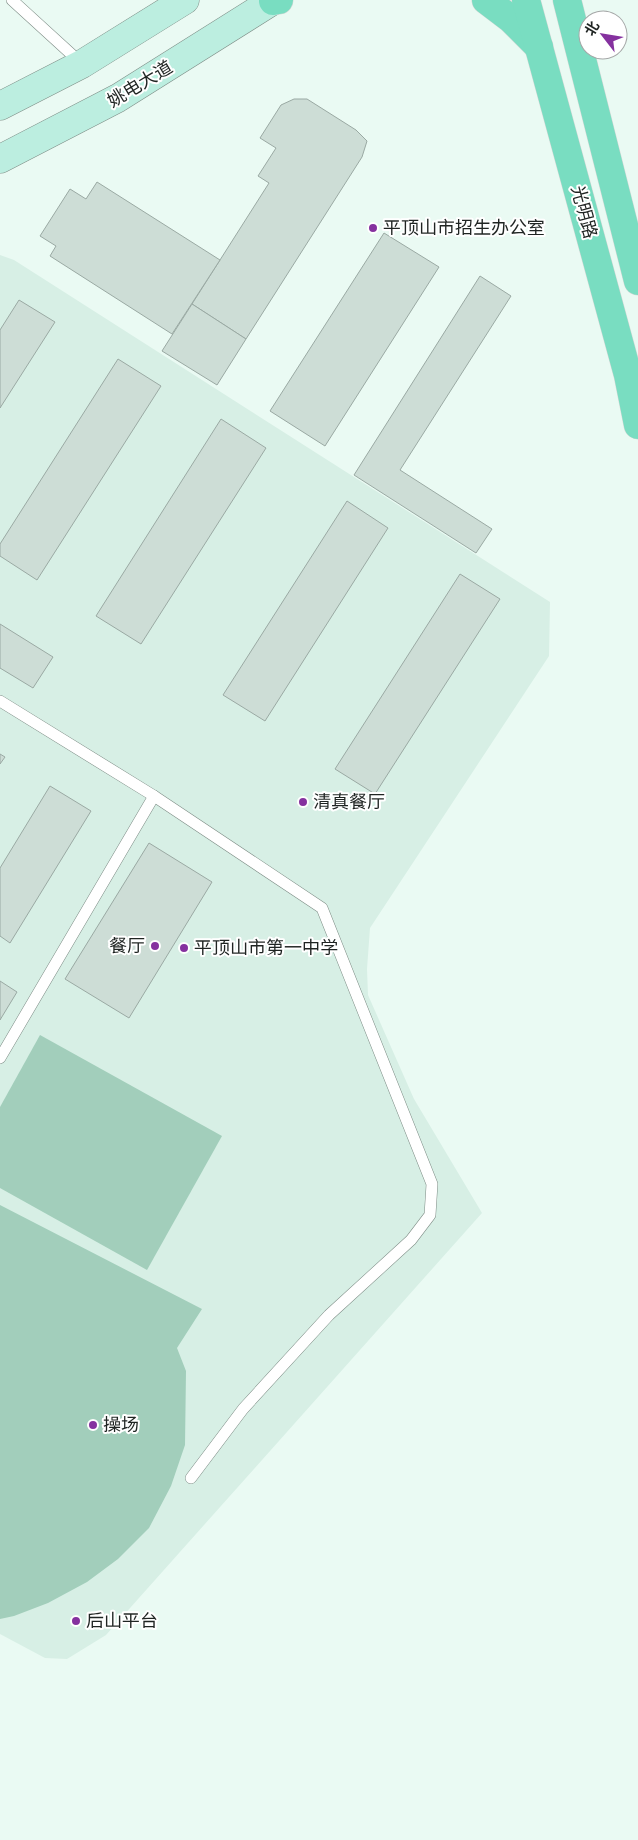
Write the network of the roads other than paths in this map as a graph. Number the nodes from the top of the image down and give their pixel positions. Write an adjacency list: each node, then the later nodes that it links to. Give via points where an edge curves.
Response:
1 (12, 0): 8 (lane)
2 (185, 0): 8 (main road)
3 (275, 0): 10 (main road, 姚电大道, via 118,98)
4 (486, 0): 7 (main road)
5 (526, 0): 7 (main road, 光明路)
6 (567, 0): 11 (main road, 光明路)
7 (540, 48): 12 (main road, 光明路, via 628,375)
8 (82, 64): 9 (main road)
9 (0, 106)
10 (0, 159)
11 (638, 281)
12 (638, 424)
13 (0, 701): 14 (lane)
14 (154, 796): 15 (lane); 16 (lane, via 322,908 432,1184 430,1215 411,1240 329,1314 243,1410)
15 (0, 1058)
16 (190, 1478)

